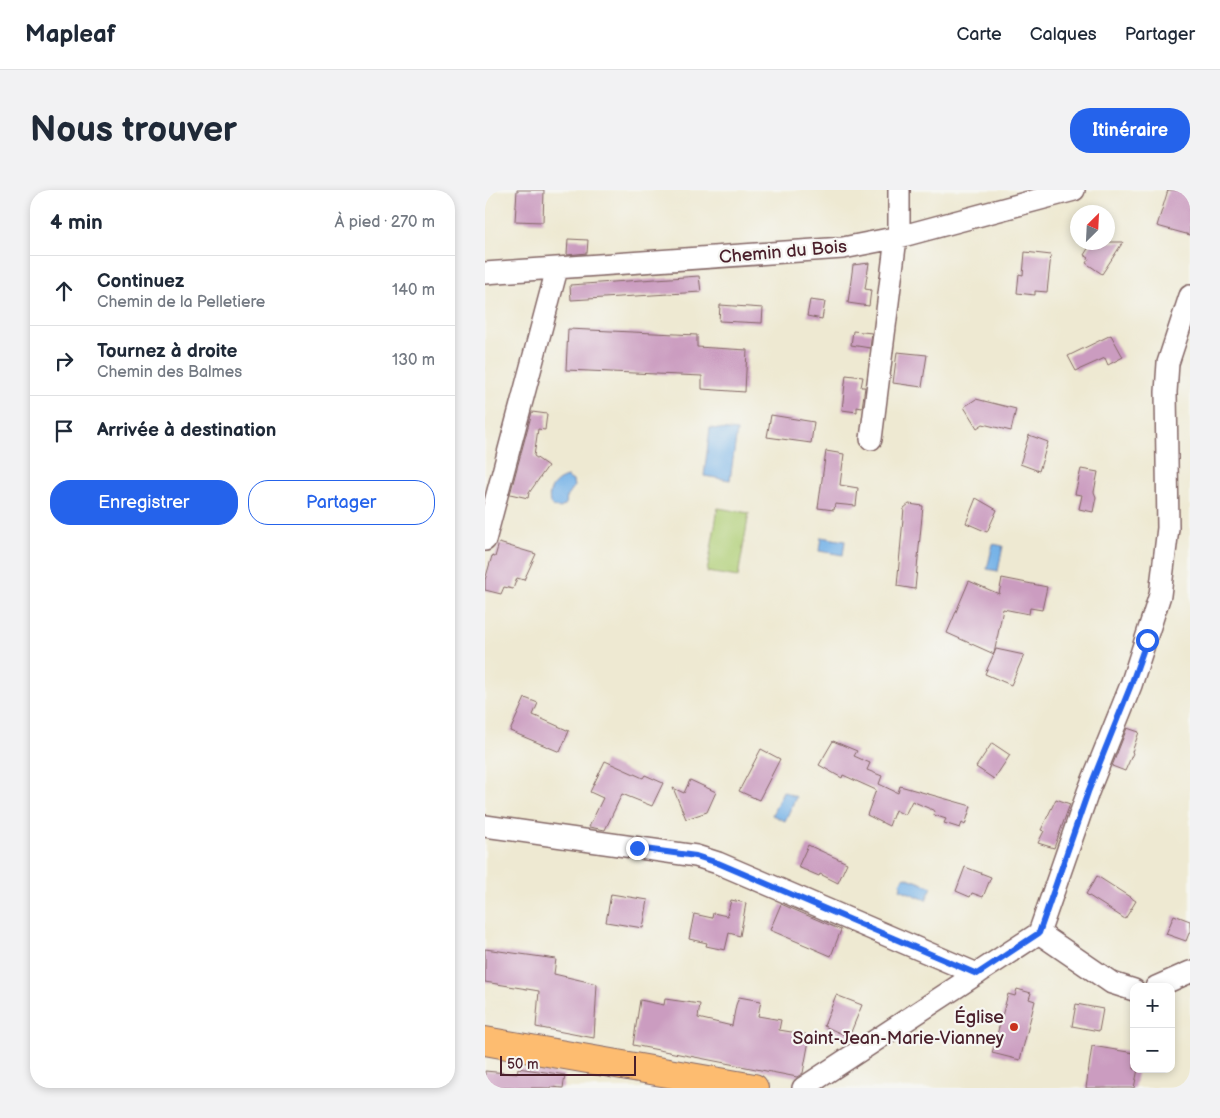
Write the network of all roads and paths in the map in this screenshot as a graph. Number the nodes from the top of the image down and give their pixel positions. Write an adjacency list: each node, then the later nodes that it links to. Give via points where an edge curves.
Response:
1 (899, 190): 3 (street)
2 (1074, 190): 3 (street, Chemin du Bois)
3 (897, 237): 4 (street, Chemin du Bois, via 811,252); 7 (street)
4 (557, 269): 5 (street, Chemin du Bois); 8 (street)
5 (485, 274)
6 (1190, 296): 10 (street, via 1168,363 1168,528 1160,595 1131,685 1088,792)
7 (871, 439)
8 (485, 540)
9 (485, 826): 12 (street, via 696,856)
10 (1039, 933): 12 (street); 14 (street, via 1113,983)
11 (1190, 972): 13 (street)
12 (977, 974): 17 (street)
13 (1166, 983)
14 (1130, 989)
15 (485, 1041): 16 (main road)
16 (754, 1088)
17 (803, 1088)

